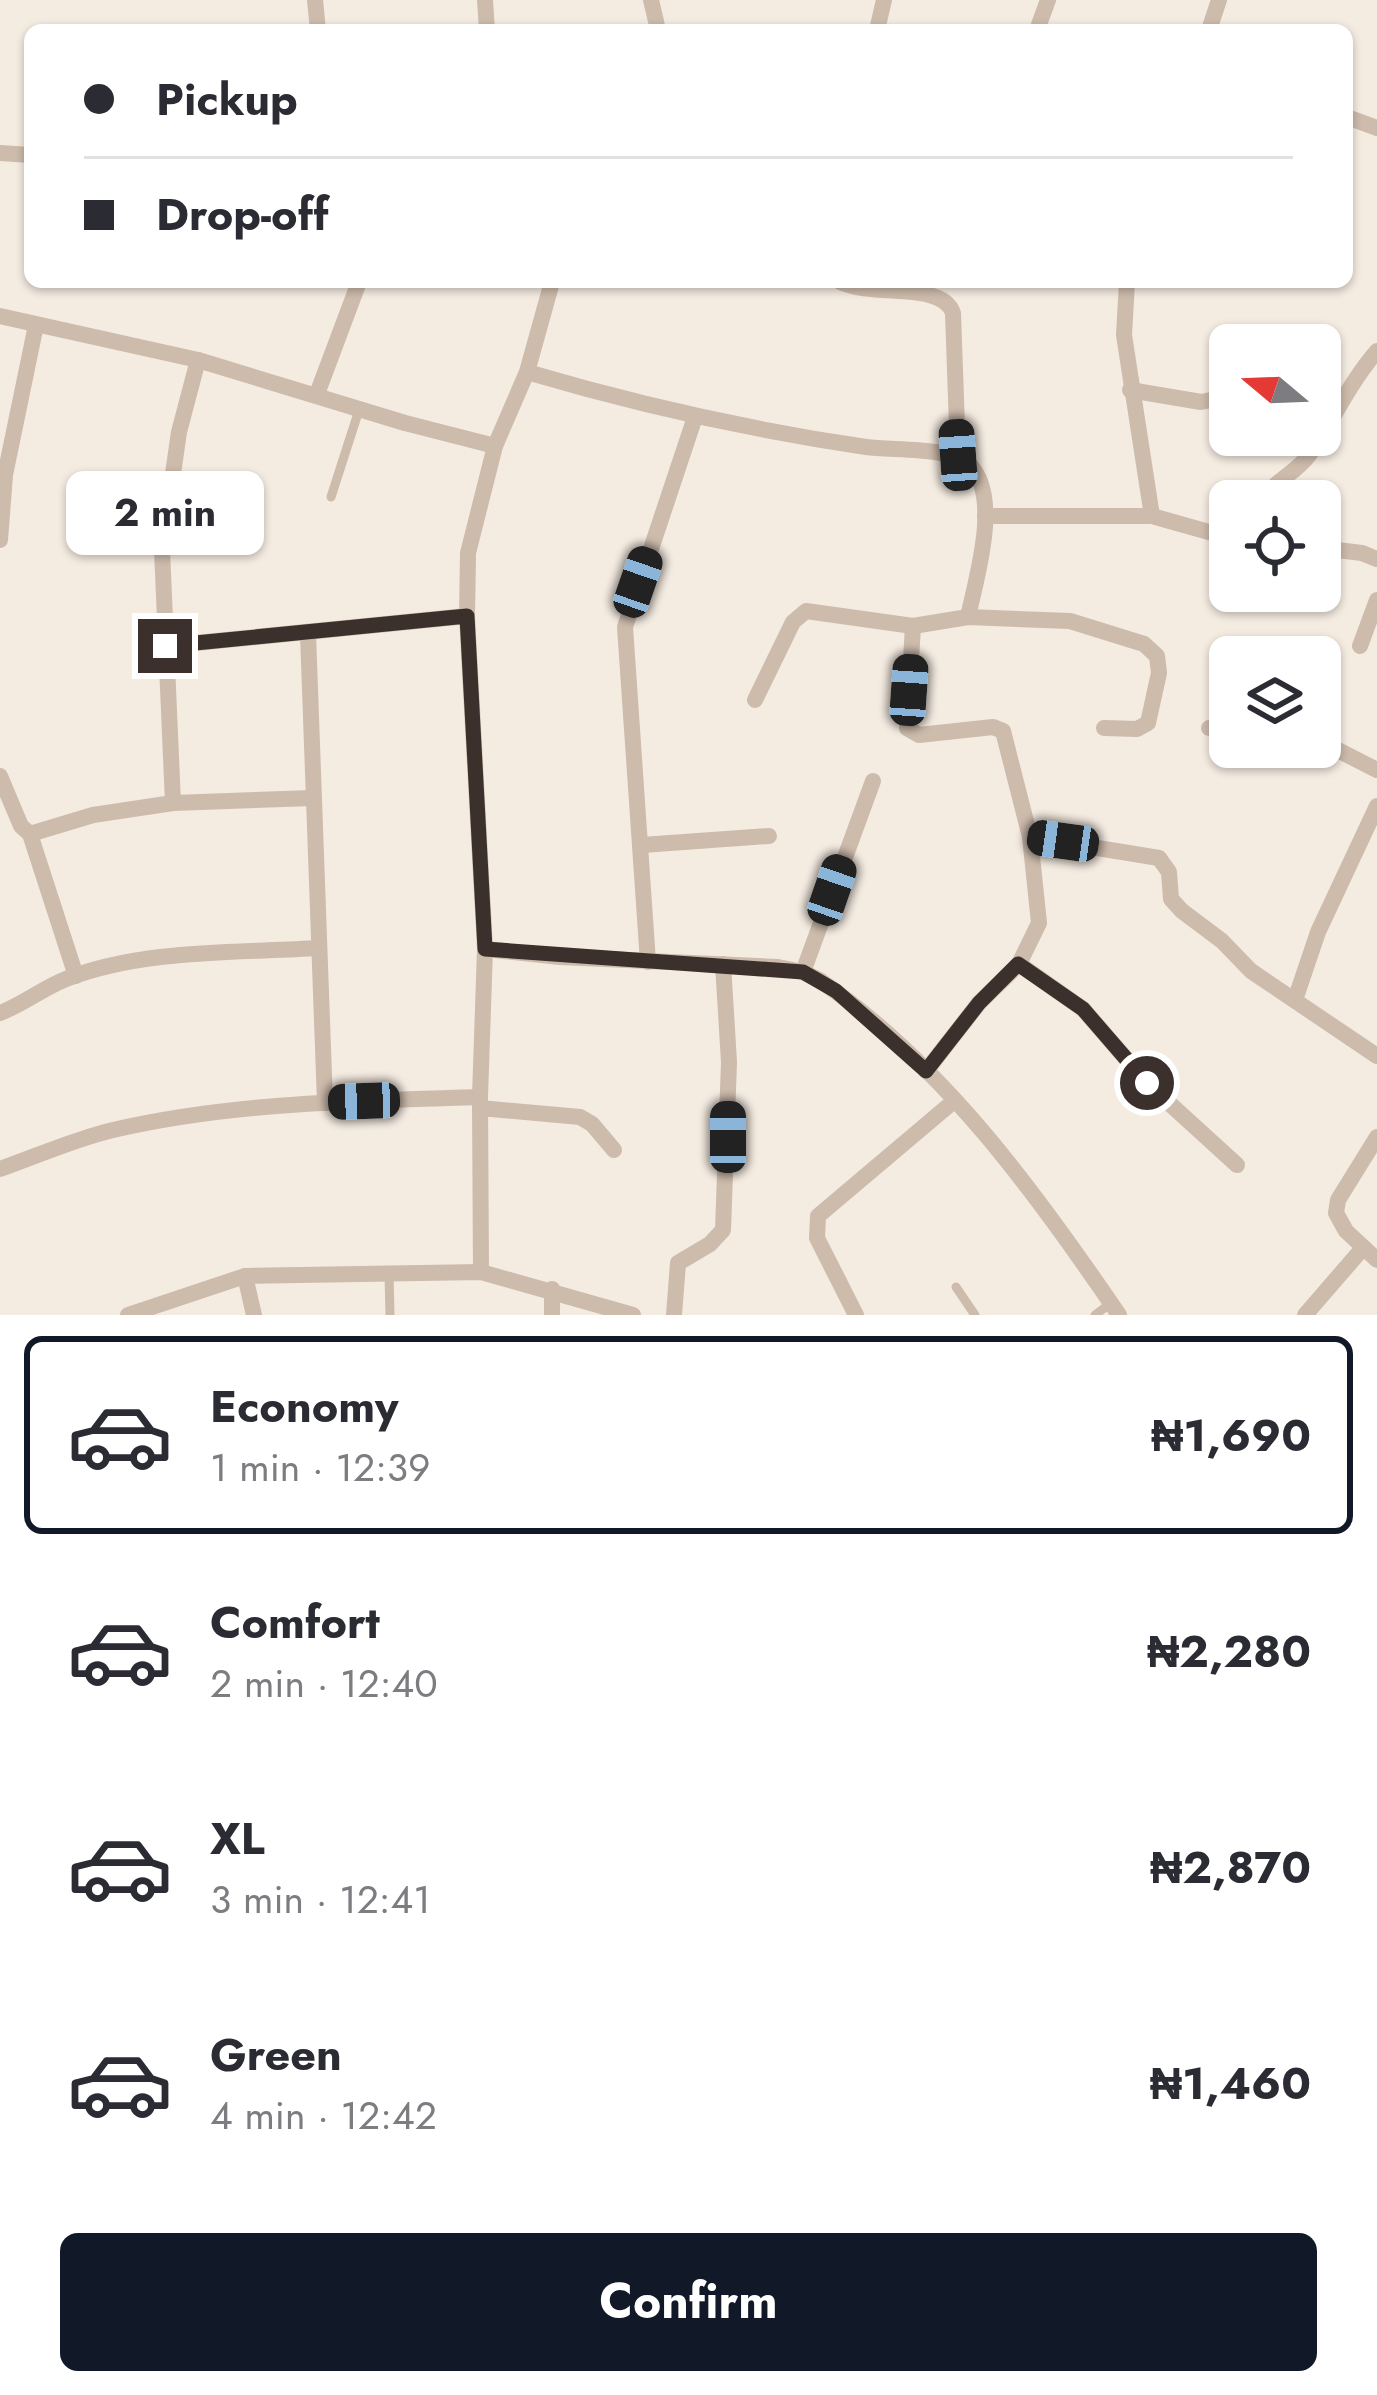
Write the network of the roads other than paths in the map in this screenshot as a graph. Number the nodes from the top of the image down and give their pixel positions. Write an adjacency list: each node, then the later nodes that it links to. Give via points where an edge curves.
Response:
1 (357, 288): 11 (street)
2 (550, 288): 9 (street)
3 (863, 288): 17 (street, via 950,302)
4 (1127, 288): 10 (street)
5 (0, 316): 6 (street)
6 (36, 325): 8 (street); 19 (street)
7 (1377, 351): 12 (street)
8 (198, 360): 11 (street); 33 (street, via 164,526)
9 (527, 373): 15 (street); 16 (street)
10 (1130, 390): 13 (street); 23 (street)
11 (317, 394): 14 (street)
12 (1341, 400)
13 (1209, 401)
14 (359, 410): 16 (street); 21 (lane)
15 (695, 417): 17 (street); 47 (street, via 625,627)
16 (495, 446): 29 (street, via 468,553)
17 (958, 455): 22 (street, via 974,470)
18 (1309, 456): 20 (street)
19 (3, 475): 25 (street)
20 (1279, 480)
21 (331, 497)
22 (985, 516): 23 (street); 30 (street)
23 (1152, 516): 24 (street)
24 (1209, 532)
25 (0, 540)
26 (1341, 550): 27 (street)
27 (1377, 559)
28 (1377, 600): 34 (street)
29 (467, 616): 32 (street); 49 (street)
30 (968, 617): 31 (street); 36 (street, via 1070,621 1144,644 1160,673 1148,723)
31 (913, 626): 35 (street, via 799,613); 46 (street, via 910,733 1003,731)
32 (308, 634): 33 (street); 41 (street)
33 (165, 646): 42 (street)
34 (1360, 646)
35 (754, 700)
36 (1104, 728)
37 (1341, 752): 38 (street)
38 (1377, 770)
39 (0, 776): 44 (street)
40 (873, 781): 53 (street)
41 (312, 798): 42 (street); 48 (street)
42 (173, 803): 44 (street)
43 (1377, 806): 55 (street)
44 (30, 834): 54 (street)
45 (770, 836): 47 (street)
46 (1030, 837): 52 (street, via 1039,923); 55 (street, via 1160,858 1182,911)
47 (642, 845): 50 (street)
48 (318, 948): 54 (street, via 164,959); 60 (street)
49 (485, 949): 50 (street); 61 (street)
50 (648, 962): 51 (street)
51 (723, 964): 53 (street); 78 (street, via 723,1230 678,1263)
52 (1018, 964): 58 (street); 64 (street, via 1083,1009 1147,1083)
53 (803, 972): 58 (street)
54 (76, 976): 56 (street)
55 (1295, 1000): 57 (street)
56 (0, 1013)
57 (1377, 1056)
58 (926, 1071): 59 (street)
59 (954, 1101): 72 (street, via 1005,1156); 79 (street, via 818,1216 817,1238)
60 (325, 1102): 61 (street); 65 (street, via 150,1122)
61 (480, 1102): 63 (street, via 580,1117); 67 (street)
62 (1377, 1137): 66 (street, via 1336,1213)
63 (614, 1150)
64 (1237, 1166)
65 (0, 1169)
66 (1370, 1254): 81 (street)
67 (481, 1272): 68 (street); 71 (street)
68 (389, 1274): 69 (street); 75 (lane)
69 (245, 1276): 73 (street); 74 (street)
70 (956, 1287): 80 (lane)
71 (552, 1289): 76 (street); 77 (street)
72 (1108, 1311)
73 (128, 1315)
74 (254, 1315)
75 (390, 1315)
76 (553, 1315)
77 (633, 1315)
78 (674, 1315)
79 (856, 1315)
80 (975, 1315)
81 (1305, 1315)

